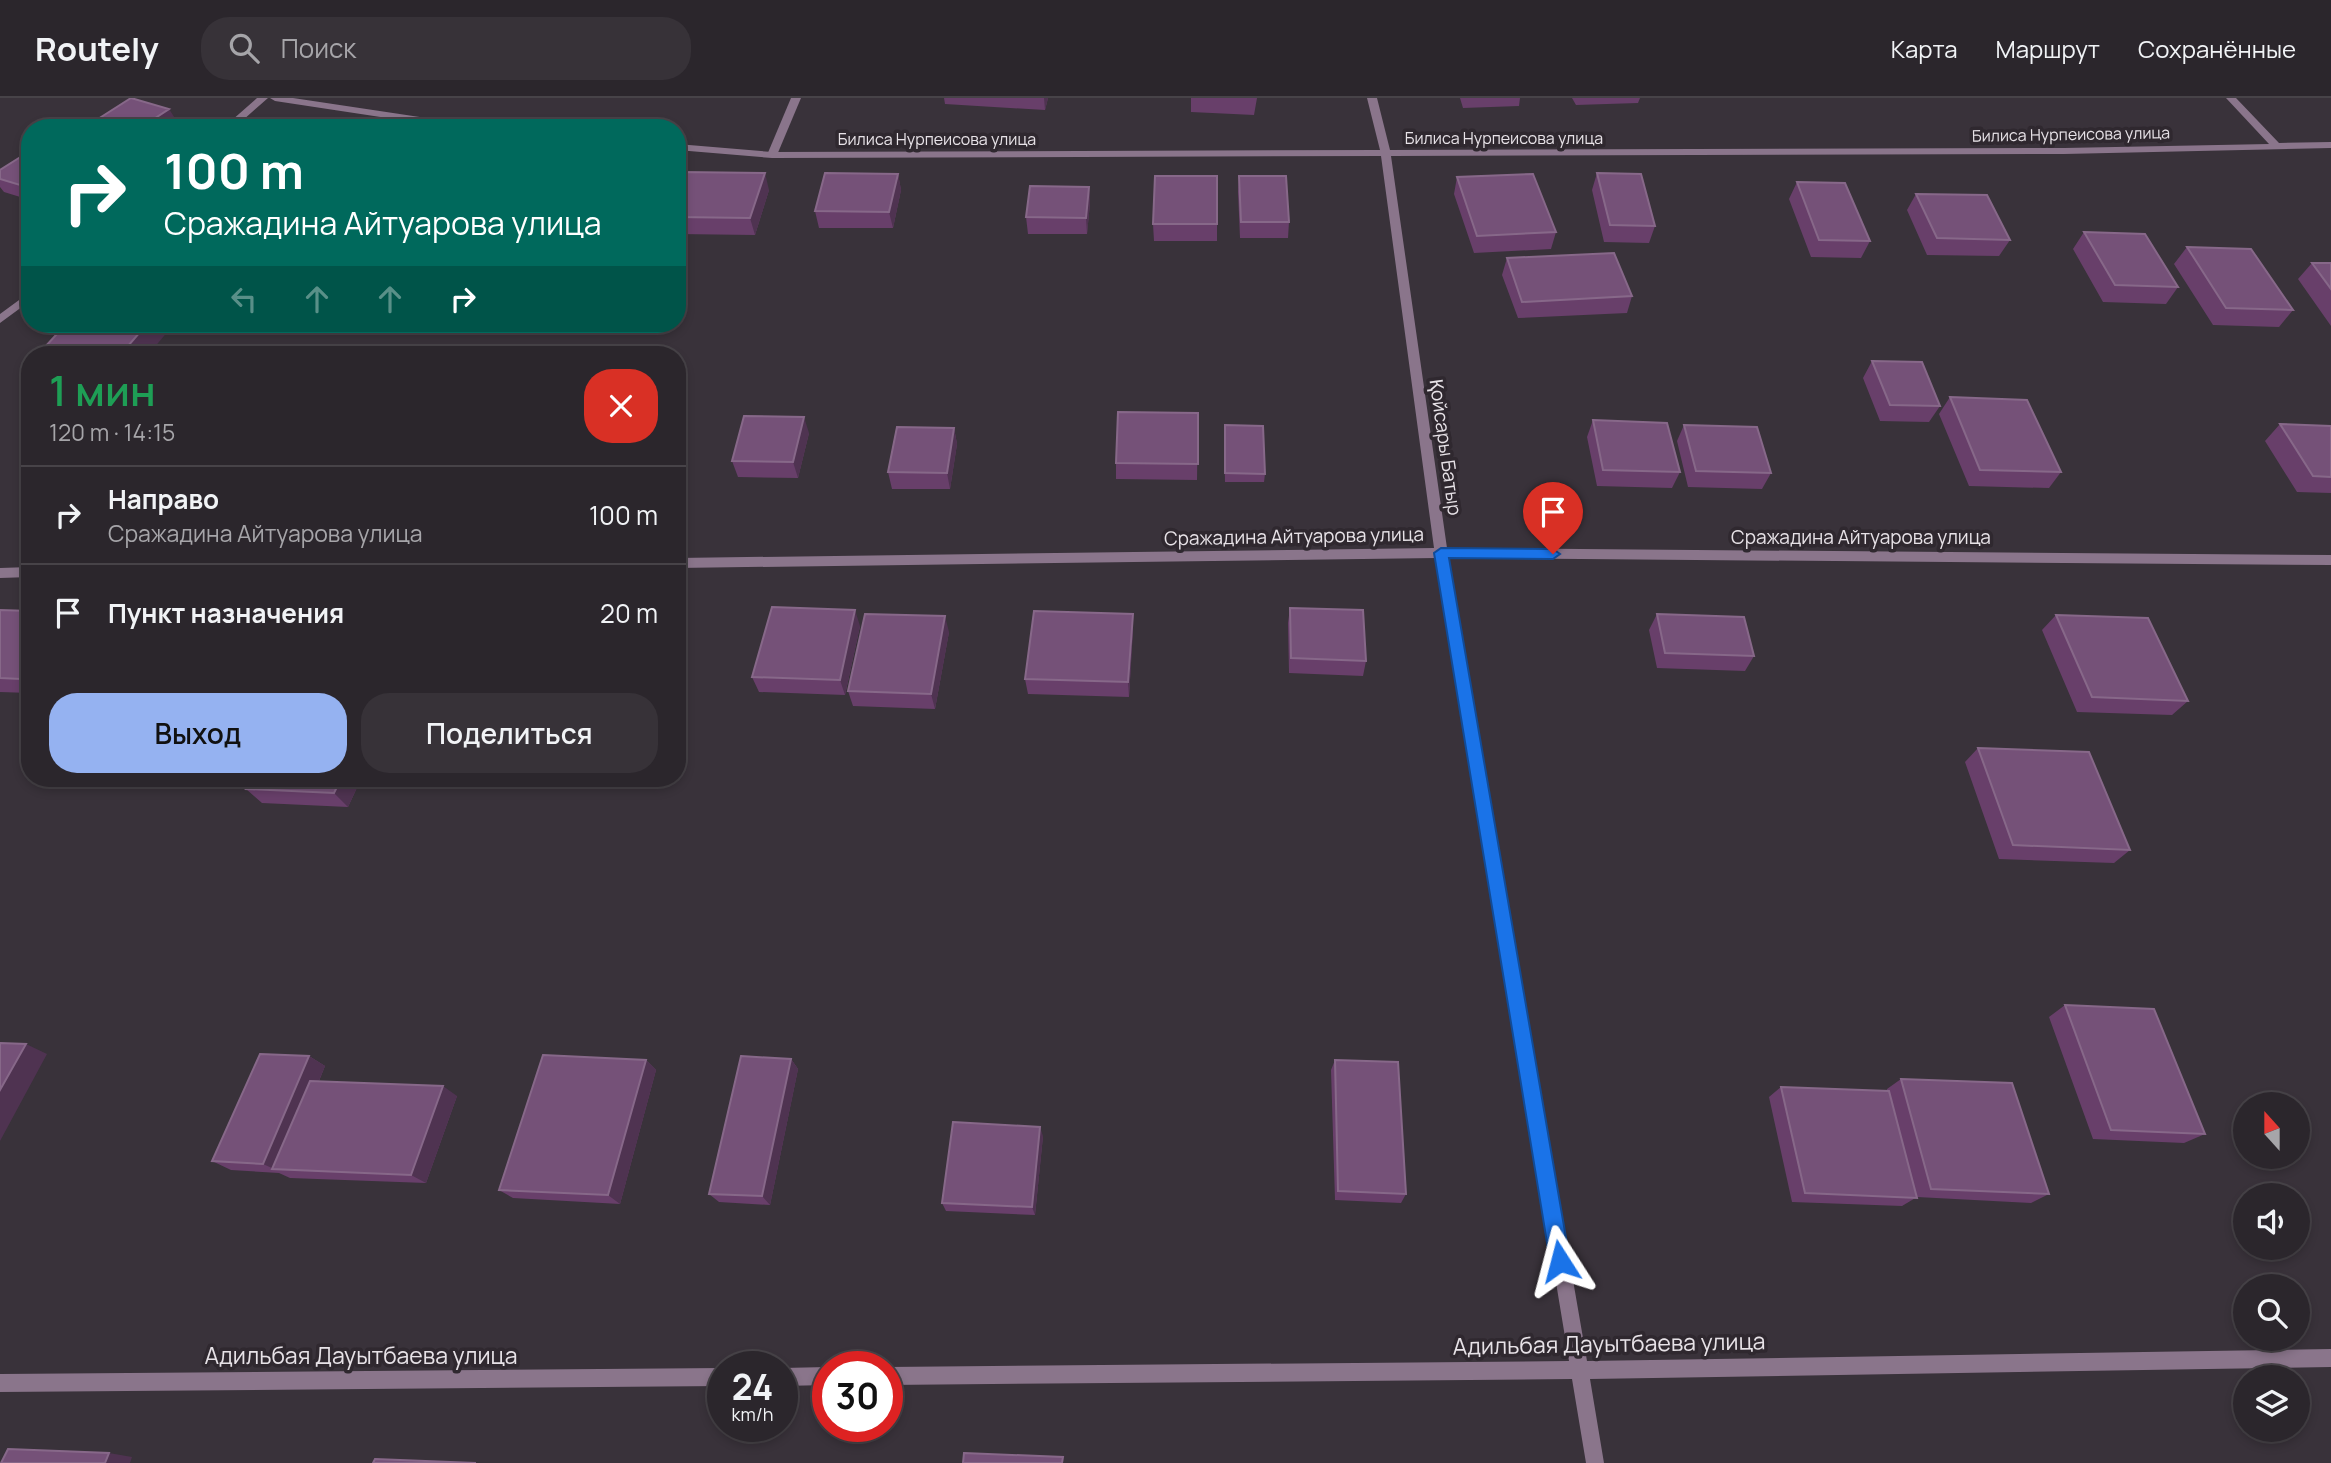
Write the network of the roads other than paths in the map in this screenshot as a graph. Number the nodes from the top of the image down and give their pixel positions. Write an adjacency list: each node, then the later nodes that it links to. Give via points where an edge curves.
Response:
1 (263, 98): 6 (street)
2 (275, 98): 7 (street)
3 (796, 98): 12 (street)
4 (1372, 98): 11 (street, Қойсары Батыр)
5 (2231, 98): 9 (street)
6 (238, 119)
7 (414, 119)
8 (2331, 145): 9 (street, Билиса Нурпеисова улица)
9 (2277, 146): 11 (street, Билиса Нурпеисова улица)
10 (686, 149): 12 (street, Билиса Нурпеисова улица)
11 (1386, 154): 12 (street, Билиса Нурпеисова улица); 15 (street, Қойсары Батыр)
12 (772, 155)
13 (21, 302): 14 (street)
14 (0, 320)
15 (1441, 553): 16 (street, Сражадина Айтуарова улица); 17 (street, Сражадина Айтуарова улица); 21 (street, Қойсары Батыр)
16 (2331, 560)
17 (686, 564)
18 (21, 572): 19 (street)
19 (0, 573)
20 (2331, 1358): 21 (street, Адильбая Дауытбаева улица)
21 (1578, 1370): 22 (street, Адильбая Дауытбаева улица); 25 (street, Қойсары Батыр)
22 (903, 1376)
23 (707, 1377): 24 (street, Адильбая Дауытбаева улица)
24 (0, 1383)
25 (1595, 1463)

